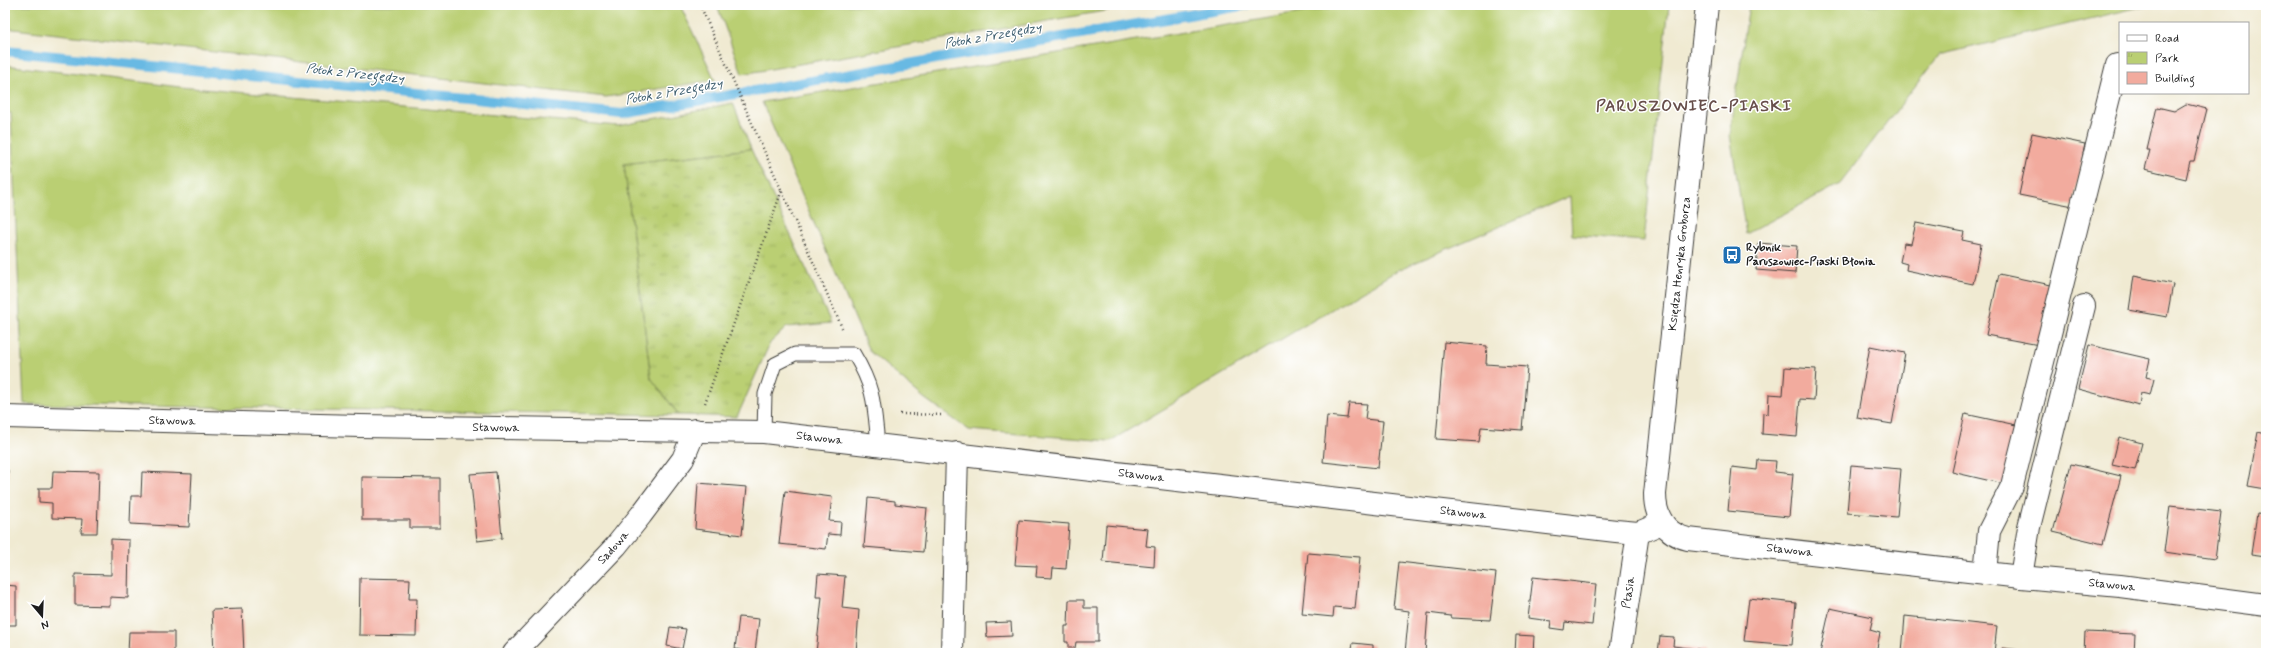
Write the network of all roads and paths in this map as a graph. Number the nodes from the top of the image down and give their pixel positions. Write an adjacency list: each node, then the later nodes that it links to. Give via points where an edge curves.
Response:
1 (700, 5): 4 (path)
2 (1707, 5): 14 (street, Księdza Henryka Groborza, via 1655,494 1656,509)
3 (2117, 65): 16 (street, via 2012,486 1989,531)
4 (782, 189): 6 (path); 10 (path)
5 (2084, 306): 17 (street, via 2029,527)
6 (854, 354): 7 (lane, via 867,375 873,393); 11 (lane, via 795,354 775,364 765,394)
7 (875, 414): 8 (path); 12 (lane)
8 (944, 415)
9 (5, 417): 10 (street, Stawowa, via 360,426)
10 (695, 430): 11 (street, Stawowa); 19 (street, Sadowa, via 683,458 641,516 616,546)
11 (764, 432): 12 (street, Stawowa)
12 (878, 444): 13 (street, Stawowa)
13 (957, 453): 15 (street, Stawowa); 20 (street)
14 (1662, 522): 15 (street); 16 (street, Stawowa, via 1675,535 1688,539)
15 (1638, 533): 21 (street, Ptasia)
16 (1985, 573): 17 (street, Stawowa)
17 (2021, 577): 18 (street, Stawowa, via 2120,586)
18 (2266, 605)
19 (514, 653)
20 (952, 653)
21 (1620, 653)

